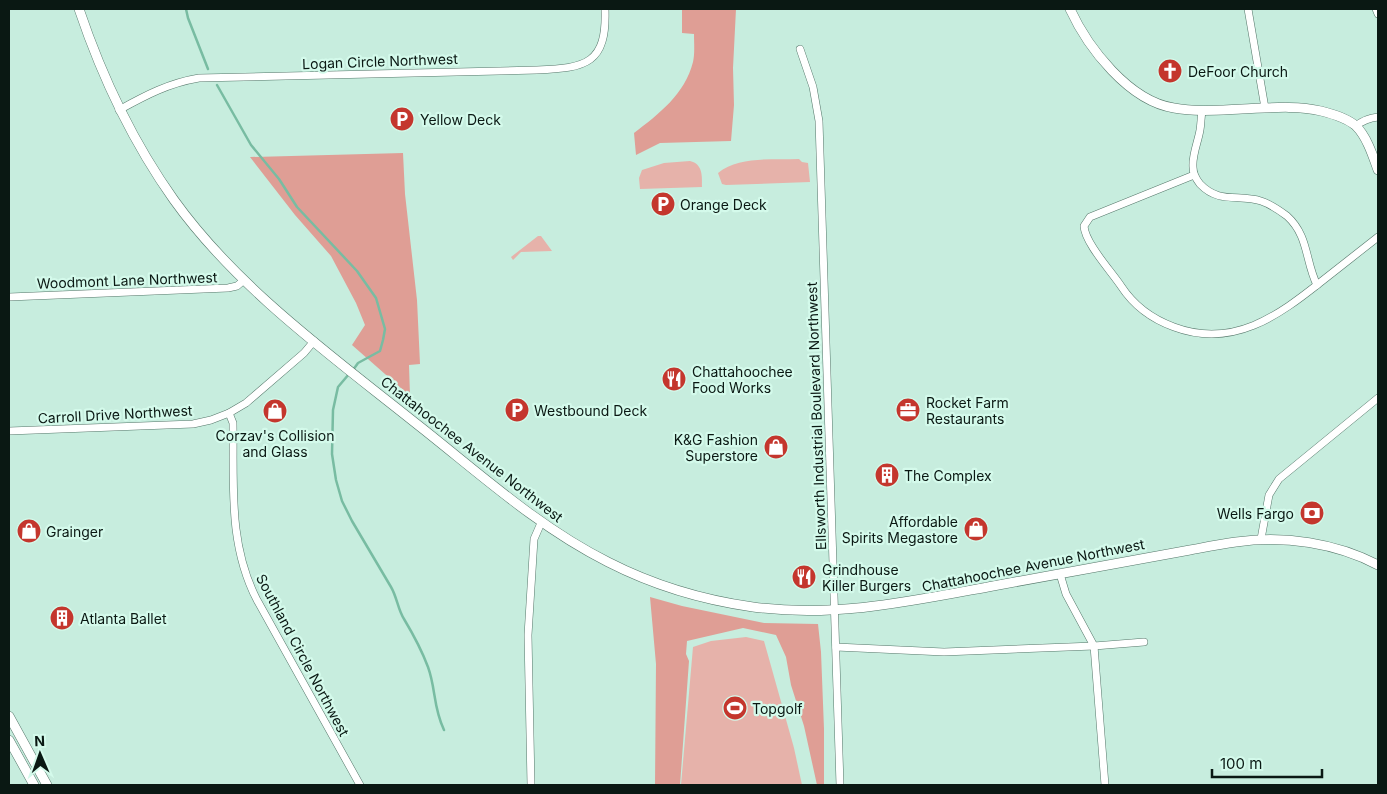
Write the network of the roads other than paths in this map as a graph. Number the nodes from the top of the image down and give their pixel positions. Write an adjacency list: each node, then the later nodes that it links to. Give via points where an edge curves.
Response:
1 (79, 9): 9 (street, Chattahoochee Avenue Northwest)
2 (605, 9): 9 (street, Logan Circle Northwest, via 602,45 596,54 578,66 199,78 163,87)
3 (1070, 9): 10 (street, via 1088,41 1110,68 1142,96 1163,106)
4 (1248, 9): 8 (street)
5 (1376, 9): 6 (street)
6 (1378, 14)
7 (800, 49): 27 (street, Ellsworth Industrial Boulevard Northwest, via 813,87 819,121)
8 (1266, 108): 10 (street); 12 (street, via 1314,109)
9 (119, 110): 16 (street, Chattahoochee Avenue Northwest, via 174,200)
10 (1202, 111): 14 (street, via 1193,161)
11 (1378, 118): 12 (street, via 1370,118)
12 (1356, 126): 13 (street)
13 (1378, 170)
14 (1194, 174): 17 (street, via 1213,195 1261,201 1287,217 1303,239); 17 (street, via 1090,217 1085,222 1084,230 1094,248 1136,305 1167,324 1191,332 1214,334 1248,328 1273,317)
15 (1378, 237): 17 (street)
16 (244, 280): 18 (street, Woodmont Lane Northwest, via 228,288); 19 (street, Chattahoochee Avenue Northwest)
17 (1317, 285)
18 (9, 298)
19 (314, 341): 21 (street, Carroll Drive Northwest, via 297,359); 23 (street, Chattahoochee Avenue Northwest)
20 (1378, 398): 24 (street, via 1279,478 1269,495)
21 (229, 413): 22 (street, Carroll Drive Northwest, via 193,424); 35 (street, Southland Circle Northwest, via 233,424 235,534 241,561 257,600)
22 (9, 431)
23 (541, 523): 27 (street, Chattahoochee Avenue Northwest, via 610,564 684,592 754,607); 36 (street, via 534,539 528,635)
24 (1262, 539): 25 (street, Chattahoochee Avenue Northwest, via 1327,546); 26 (street, Chattahoochee Avenue Northwest)
25 (1378, 566)
26 (1060, 574): 27 (street, Chattahoochee Avenue Northwest, via 892,605); 29 (street, via 1066,594)
27 (834, 611): 30 (street, Ellsworth Industrial Boulevard Northwest)
28 (1144, 642): 29 (street)
29 (1094, 646): 30 (street, via 944,652); 38 (street)
30 (836, 647): 37 (street, Ellsworth Industrial Boulevard Northwest)
31 (9, 716): 34 (street)
32 (9, 740): 33 (street)
33 (34, 785)
34 (47, 785)
35 (360, 785)
36 (531, 785)
37 (840, 785)
38 (1104, 785)

